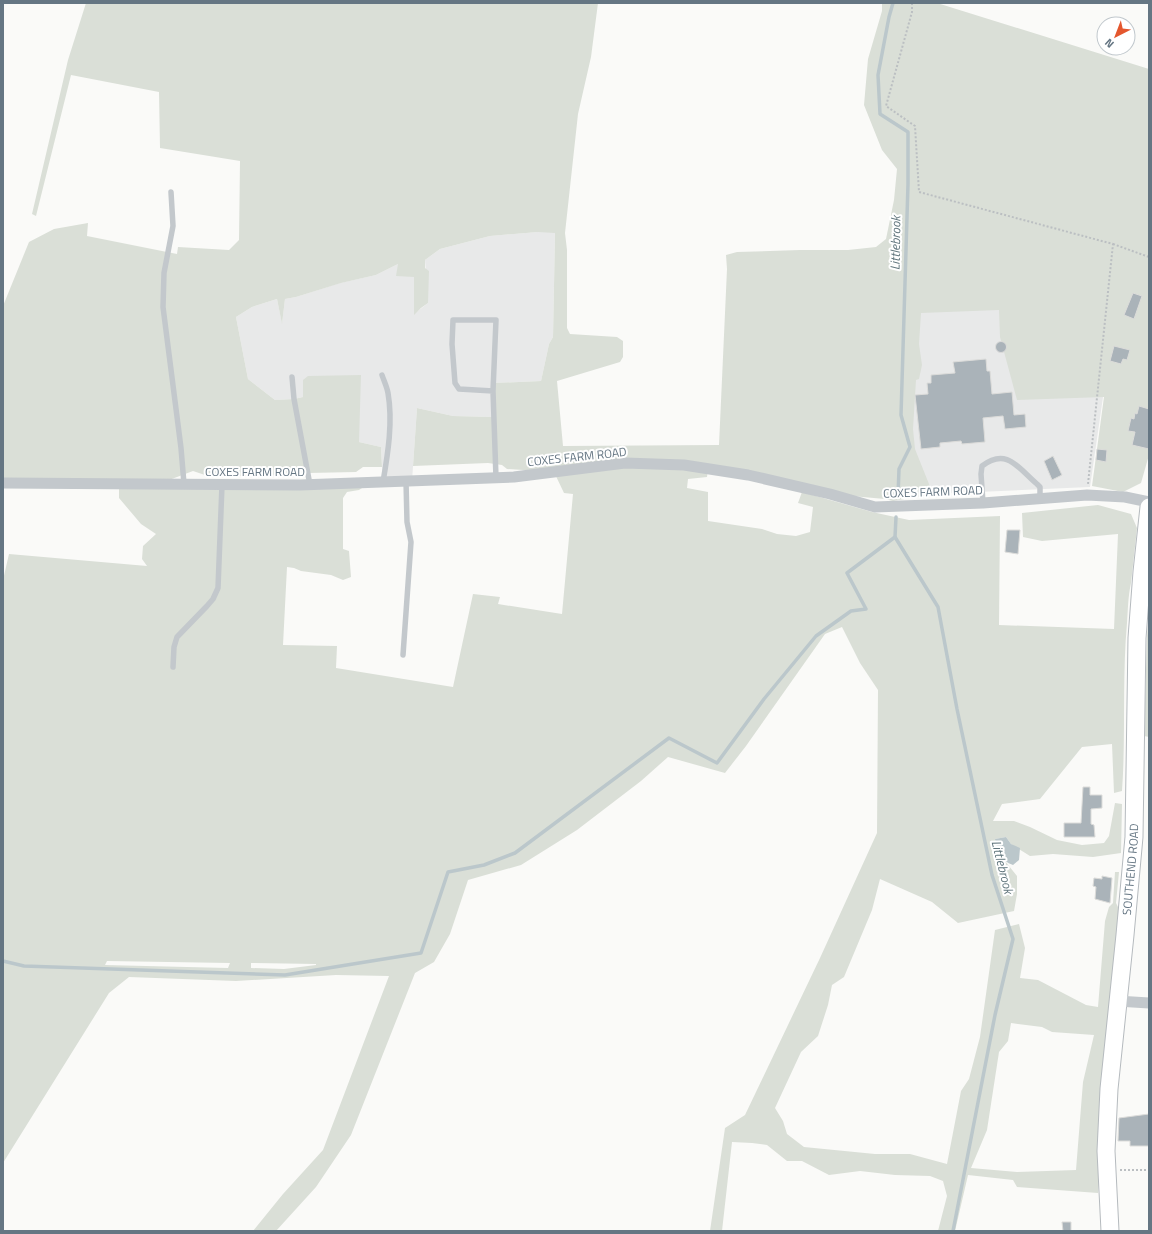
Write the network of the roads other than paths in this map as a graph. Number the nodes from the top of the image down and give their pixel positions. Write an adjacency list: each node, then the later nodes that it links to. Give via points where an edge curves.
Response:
1 (171, 192): 9 (lane, via 173,226 164,273 163,307)
2 (382, 375): 7 (lane, via 388,392 390,430)
3 (292, 377): 11 (lane)
4 (493, 391): 4 (lane, via 459,389 455,383 453,320 496,320); 5 (lane)
5 (496, 478): 6 (street, COXES FARM ROAD); 14 (street, COXES FARM ROAD, via 625,463 684,465 748,475 875,507)
6 (406, 481): 7 (street, COXES FARM ROAD); 17 (lane, via 407,522 411,542)
7 (383, 482): 11 (street, COXES FARM ROAD)
8 (3, 483): 9 (street, COXES FARM ROAD)
9 (184, 484): 10 (street, COXES FARM ROAD)
10 (222, 485): 11 (street, COXES FARM ROAD); 18 (lane, via 218,588 213,599 177,637)
11 (310, 485)
12 (1040, 499): 13 (street, COXES FARM ROAD, via 1125,497); 14 (street, COXES FARM ROAD); 14 (lane, via 1040,487 1037,484 1007,459 997,458 982,466)
13 (1149, 502)
14 (983, 503)
15 (1149, 507): 16 (main road, SOUTHEND ROAD)
16 (1145, 571): 19 (main road, SOUTHEND ROAD, via 1137,638 1134,837)
17 (403, 655)
18 (173, 667)
19 (1117, 1001): 20 (street); 21 (main road, SOUTHEND ROAD, via 1109,1088 1106,1171)
20 (1149, 1003)
21 (1110, 1231)

